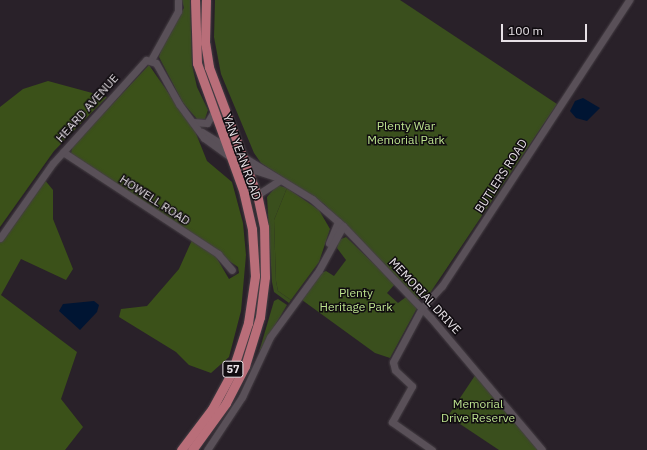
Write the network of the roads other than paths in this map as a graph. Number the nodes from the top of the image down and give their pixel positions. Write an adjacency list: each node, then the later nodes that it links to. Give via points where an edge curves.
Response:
1 (178, 0): 5 (street, via 178,10)
2 (195, 0): 6 (main road, YAN YEAN ROAD / 57, via 196,55)
3 (206, 0): 12 (main road, YAN YEAN ROAD / 57, via 205,42 209,67)
4 (630, 0): 20 (street, BUTLERS ROAD, via 442,286)
5 (151, 60): 7 (street); 10 (street, HEARD AVENUE, via 143,62)
6 (213, 113): 7 (street, via 207,123); 9 (main road, YAN YEAN ROAD / 57)
7 (193, 122): 8 (street)
8 (202, 132): 9 (street); 11 (street, via 209,141)
9 (226, 147): 11 (main road, YAN YEAN ROAD / 57); 12 (main road, MEMORIAL DRIVE)
10 (63, 152): 18 (street, HEARD AVENUE); 19 (street, HOWELL ROAD, via 218,254)
11 (232, 158): 13 (main road); 22 (main road, YAN YEAN ROAD / 57, via 252,229 255,276 251,313 226,386)
12 (245, 158): 13 (main road, YAN YEAN ROAD / 57); 14 (street, MEMORIAL DRIVE)
13 (248, 168): 14 (street, MEMORIAL DRIVE); 16 (main road, YAN YEAN ROAD / 57)
14 (273, 176): 15 (street, MEMORIAL DRIVE)
15 (280, 180): 16 (street); 17 (street, MEMORIAL DRIVE, via 312,199)
16 (257, 195): 23 (main road, YAN YEAN ROAD / 57, via 266,253 258,326 233,390)
17 (340, 224): 20 (street, MEMORIAL DRIVE); 21 (street, via 319,270 270,337 242,397)
18 (0, 238)
19 (232, 270)
20 (422, 308): 24 (street, BUTLERS ROAD, via 392,365 412,383 392,422); 25 (street, MEMORIAL DRIVE)
21 (208, 448)
22 (182, 450)
23 (192, 450)
24 (432, 450)
25 (542, 450)

